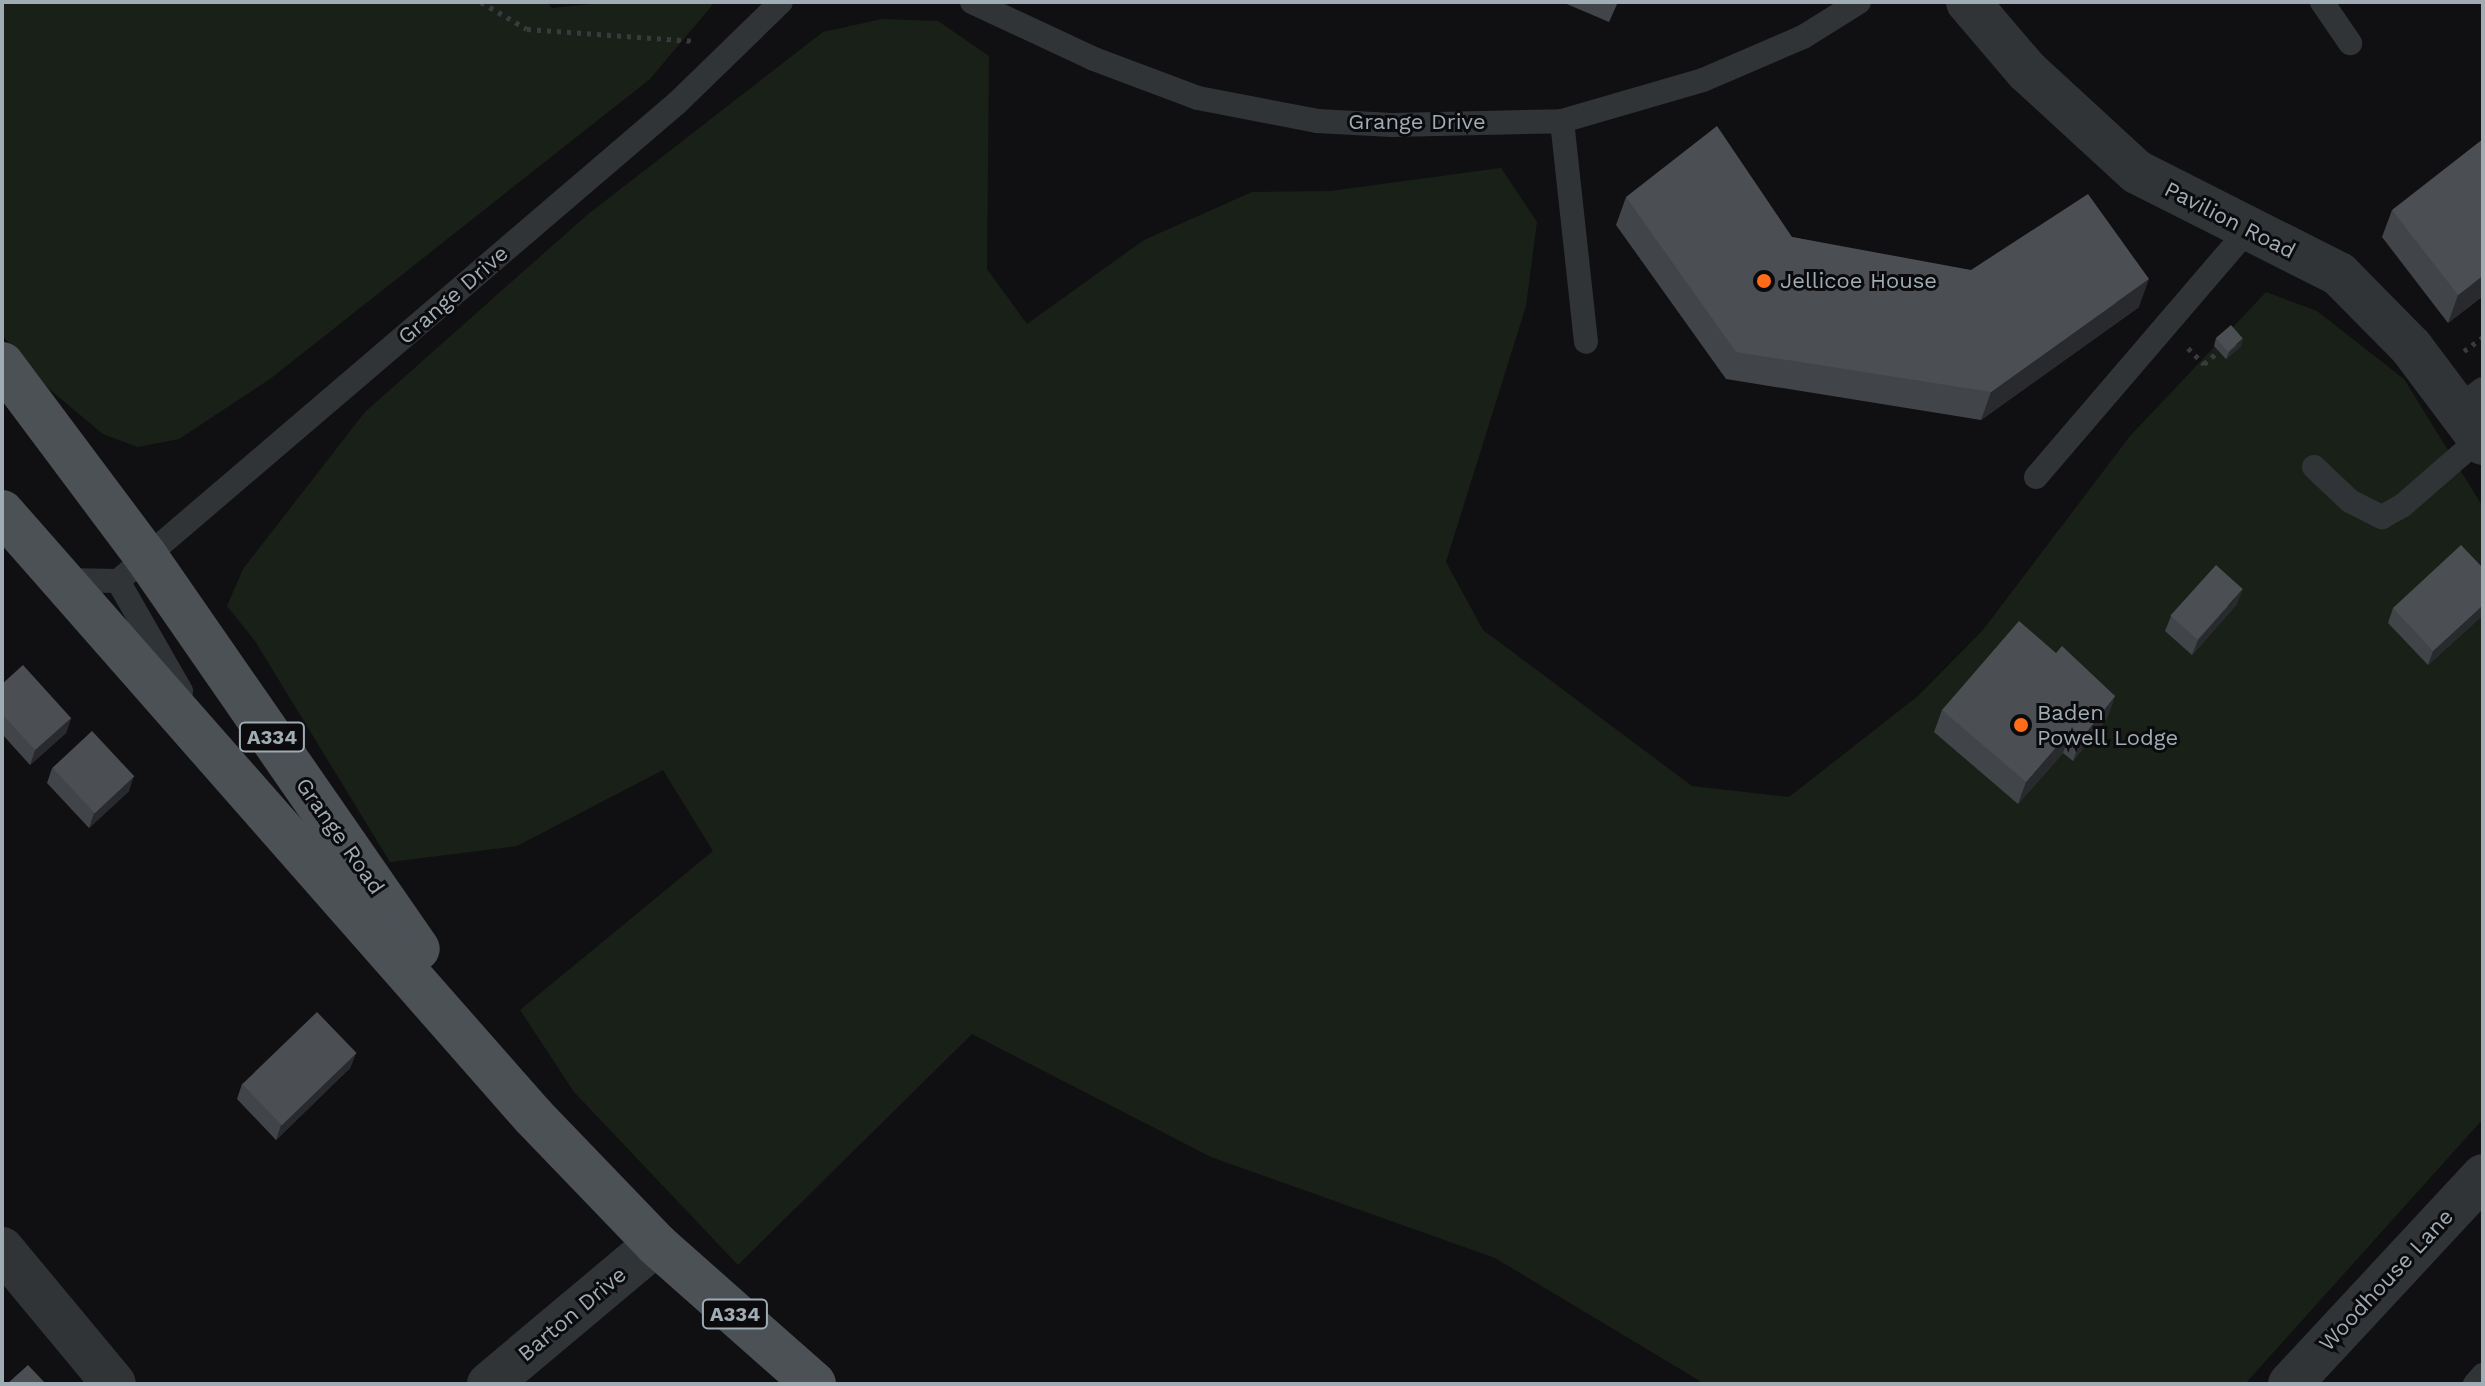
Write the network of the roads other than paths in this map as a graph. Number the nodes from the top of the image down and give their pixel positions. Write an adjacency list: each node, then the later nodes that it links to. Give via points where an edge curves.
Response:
1 (781, 2): 15 (lane, Grange Drive, via 665,114)
2 (972, 2): 7 (lane, Grange Drive, via 1094,59 1198,98 1317,121)
3 (1859, 2): 7 (lane, Grange Drive, via 1803,37 1703,80)
4 (1968, 2): 8 (street, Pavilion Road, via 2027,71 2137,172)
5 (2322, 2): 6 (lane)
6 (2350, 43)
7 (1562, 121): 9 (lane)
8 (2248, 230): 11 (street, Pavilion Road, via 2339,274); 13 (lane)
9 (1586, 342)
10 (2, 364): 15 (main road, Grange Road / A334)
11 (2475, 420): 12 (lane, via 2402,506 2382,517 2360,508)
12 (2314, 467)
13 (2036, 477)
14 (2, 512): 16 (main road, Grange Road / A334)
15 (132, 568): 16 (lane); 17 (lane); 18 (main road, Grange Road / A334)
16 (63, 580): 17 (main road, Grange Road / A334)
17 (219, 760): 18 (main road, Grange Road / A334)
18 (533, 1116): 20 (main road, Grange Road / A334)
19 (2483, 1176): 26 (street, Woodhouse Lane)
20 (656, 1244): 24 (street, Barton Drive); 25 (main road, Grange Road / A334)
21 (2, 1249): 23 (street)
22 (2483, 1375): 27 (lane)
23 (114, 1384)
24 (489, 1384)
25 (814, 1384)
26 (2290, 1384)
27 (2475, 1384)

